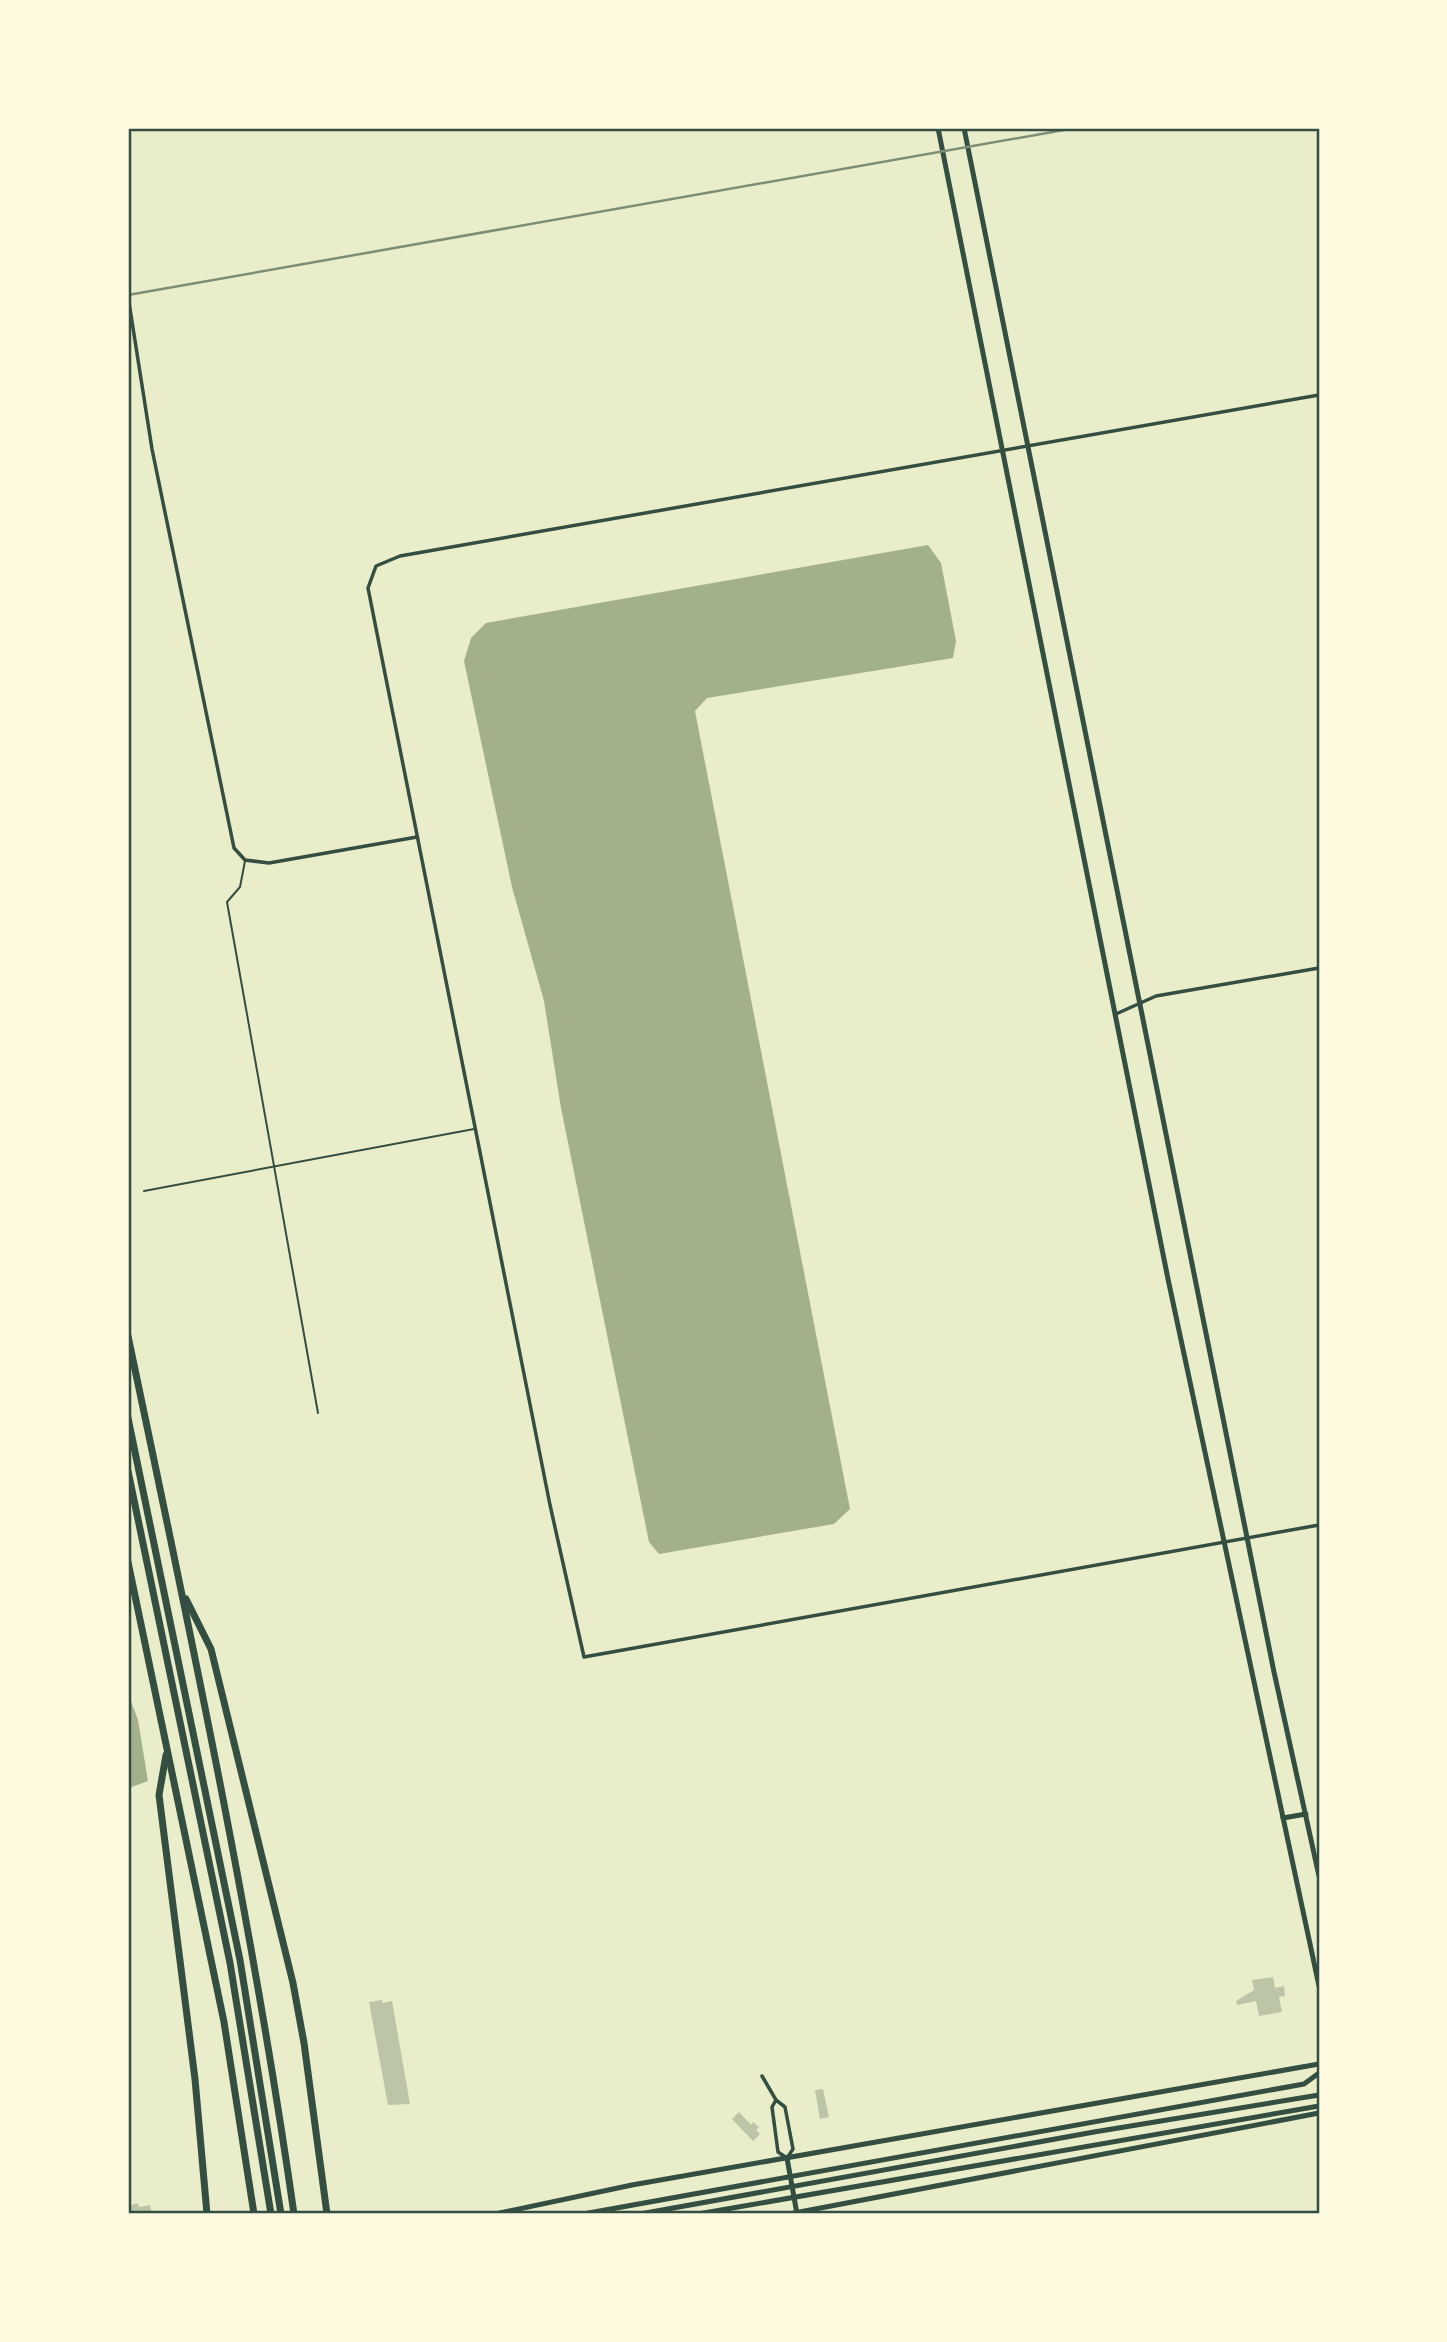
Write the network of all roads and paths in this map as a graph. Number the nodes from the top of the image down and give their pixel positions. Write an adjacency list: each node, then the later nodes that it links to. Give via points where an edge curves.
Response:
1 (938, 128): 6 (street)
2 (964, 128): 5 (street)
3 (128, 296): 8 (street, via 152,449 215,758 234,848)
4 (1319, 395): 5 (street)
5 (1028, 445): 6 (street); 10 (street)
6 (1002, 450): 7 (street, via 381,562 372,572 369,601); 11 (street)
7 (417, 838): 8 (street, via 269,863); 12 (street)
8 (245, 860): 13 (lane, via 240,887 228,902)
9 (1319, 968): 10 (street)
10 (1138, 1003): 11 (street); 20 (street)
11 (1114, 1015): 21 (street)
12 (475, 1129): 13 (lane); 21 (street, via 584,1657)
13 (275, 1166): 14 (lane); 16 (lane)
14 (144, 1191)
15 (128, 1336): 23 (highway)
16 (318, 1413)
17 (128, 1418): 44 (highway, via 237,1947)
18 (128, 1471): 43 (highway, via 230,1963)
19 (1319, 1525): 20 (street)
20 (1248, 1538): 21 (street); 25 (street)
21 (1223, 1543): 26 (street)
22 (128, 1562): 24 (highway)
23 (181, 1590): 45 (highway, via 264,2024); 46 (highway, via 211,1648 293,1983)
24 (166, 1751): 41 (highway, via 159,1795); 42 (highway, via 224,2022)
25 (1306, 1814): 26 (street); 27 (street)
26 (1283, 1818): 28 (street)
27 (1319, 1876)
28 (1319, 1986)
29 (1319, 2064): 38 (street)
30 (1319, 2073): 48 (street, via 1304,2084)
31 (762, 2076): 33 (street)
32 (1319, 2095): 36 (street)
33 (776, 2100): 38 (street, via 772,2108 778,2152); 38 (street, via 785,2107 793,2149)
34 (1319, 2106): 37 (street)
35 (1319, 2113): 40 (street)
36 (1191, 2118): 37 (street); 39 (street)
37 (1166, 2131): 50 (street)
38 (787, 2158): 39 (street); 47 (street)
39 (792, 2187): 40 (street); 49 (street)
40 (797, 2213): 51 (street)
41 (208, 2214)
42 (254, 2214)
43 (271, 2214)
44 (281, 2214)
45 (294, 2214)
46 (327, 2214)
47 (495, 2214)
48 (583, 2214)
49 (640, 2214)
50 (698, 2214)
51 (789, 2214)

